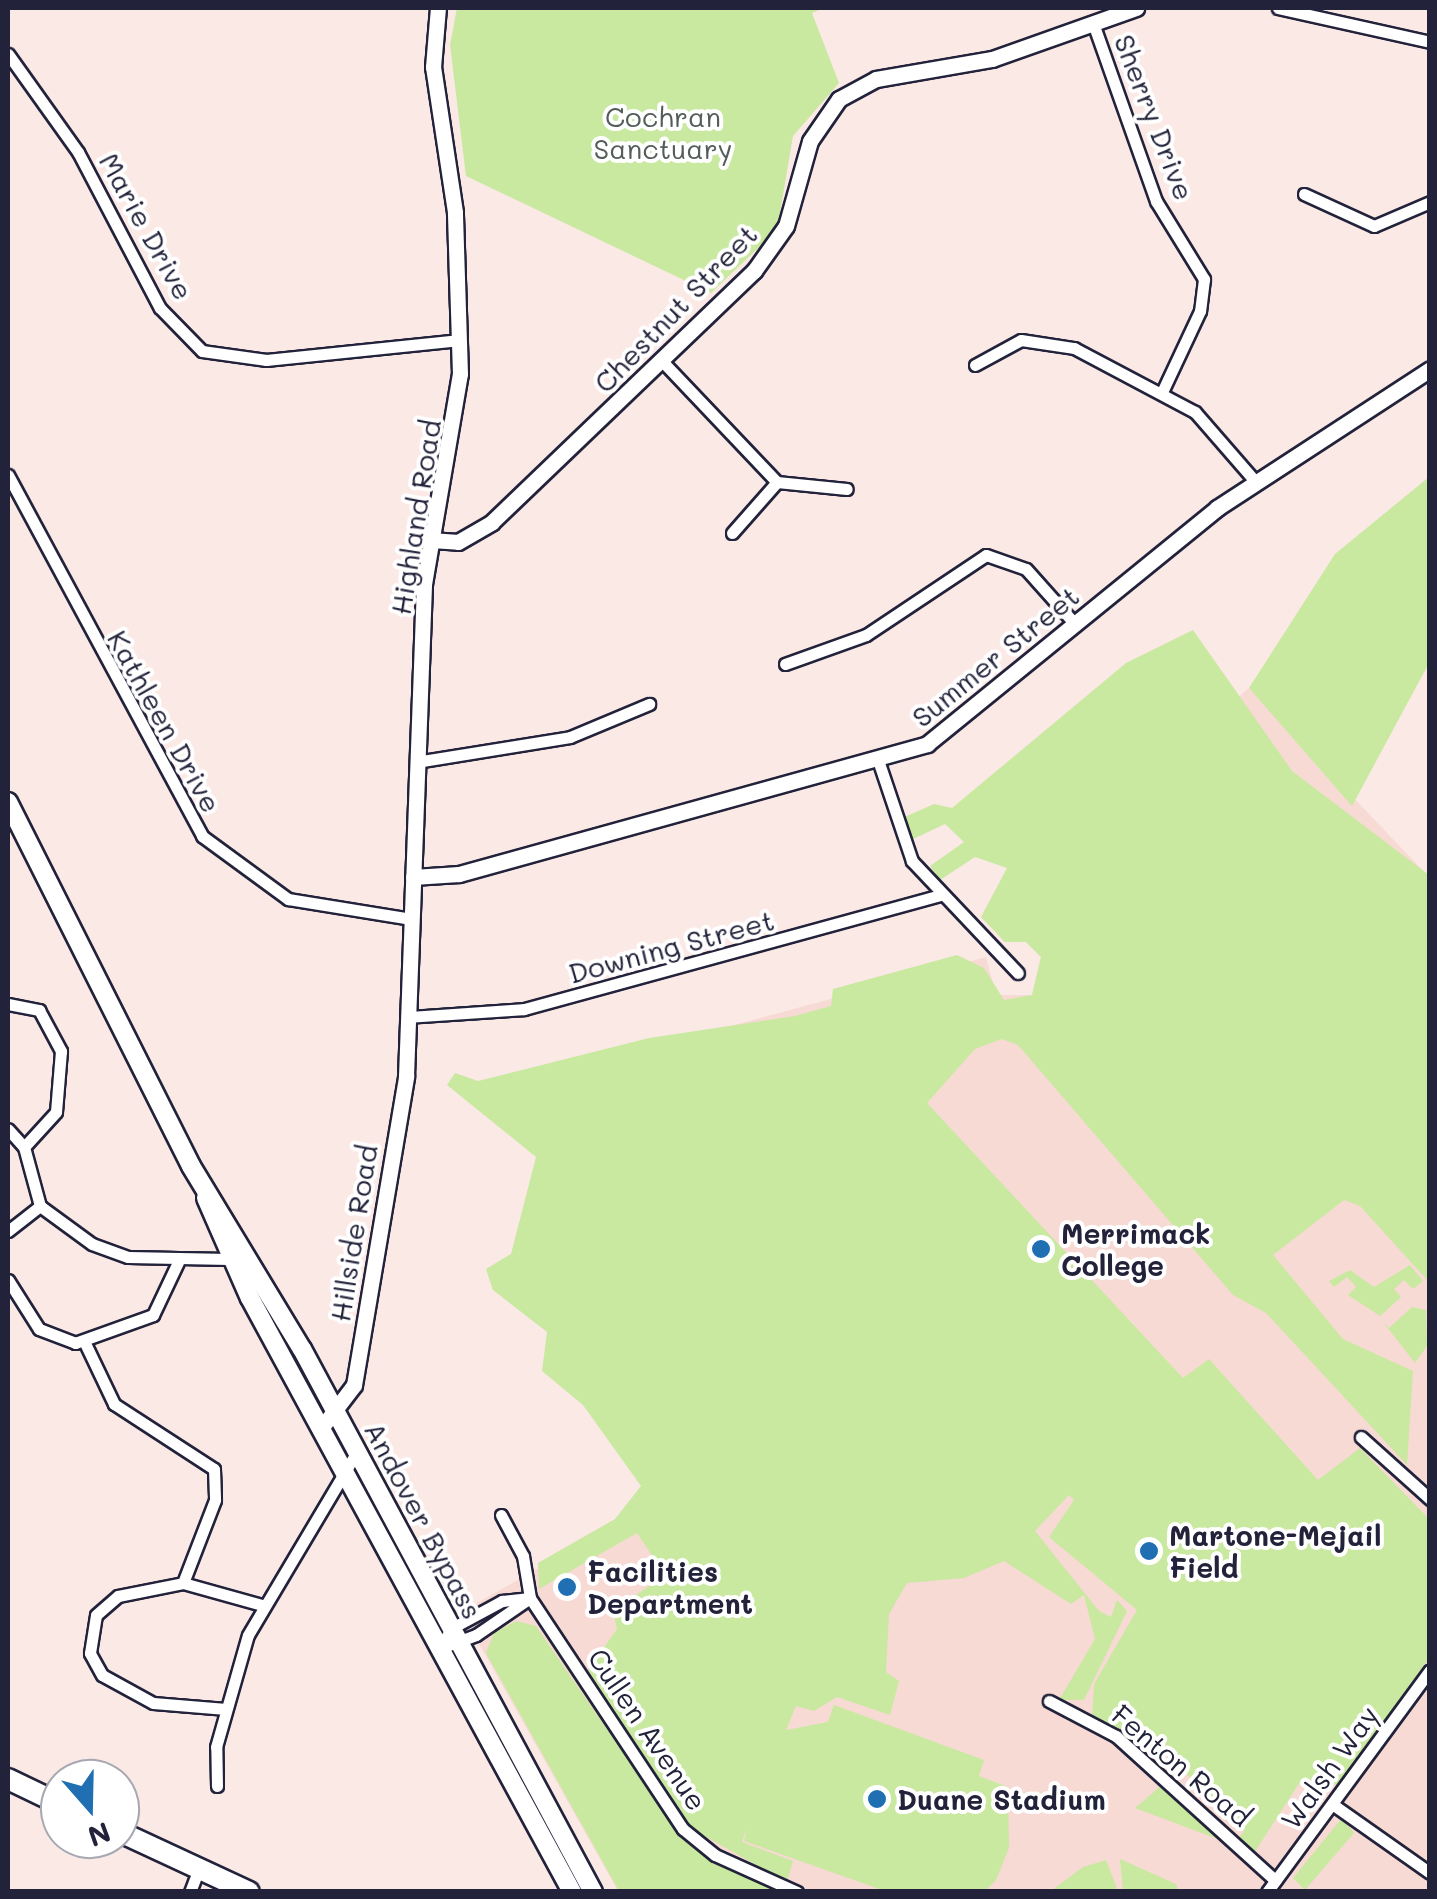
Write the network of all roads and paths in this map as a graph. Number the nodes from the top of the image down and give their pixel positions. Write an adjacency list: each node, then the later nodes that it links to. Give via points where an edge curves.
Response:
1 (438, 8): 9 (street, Highland Road, via 433,68 455,212)
2 (1136, 8): 4 (street, Chestnut Street)
3 (1278, 8): 5 (street)
4 (1093, 23): 10 (street, Chestnut Street, via 976,63 876,78 839,100 810,140 772,248); 13 (street, Sherry Drive, via 1156,201 1202,269 1200,311)
5 (1430, 42)
6 (8, 54): 9 (street, Marie Drive, via 78,152 160,308 202,351 266,360)
7 (1304, 194): 8 (street, via 1374,226)
8 (1430, 202)
9 (460, 340): 19 (street, Highland Road, via 457,412)
10 (662, 361): 16 (street); 19 (street, Chestnut Street, via 492,522 458,542)
11 (976, 365): 13 (street, via 1013,343 1052,342)
12 (1430, 369): 15 (street, Summer Street)
13 (1162, 390): 15 (street, via 1212,427)
14 (8, 475): 28 (street, Kathleen Drive, via 202,836 288,899)
15 (1255, 481): 20 (street, Summer Street)
16 (777, 482): 17 (street); 18 (street)
17 (847, 490)
18 (732, 534)
19 (430, 540): 23 (street, Highland Road)
20 (1075, 624): 21 (street, via 1026,569 986,556 866,634); 24 (street, Summer Street, via 942,735)
21 (785, 664)
22 (649, 704): 23 (street, via 570,737)
23 (416, 762): 26 (street, Highland Road)
24 (879, 762): 26 (street, Summer Street, via 459,874); 27 (street, via 902,842)
25 (8, 802): 35 (main road, Andover Bypass)
26 (414, 877): 28 (street, Highland Road)
27 (940, 895): 29 (street); 31 (street, Downing Street, via 524,1009)
28 (412, 919): 31 (street, Highland Road)
29 (1018, 973)
30 (8, 1004): 34 (street, via 39,1010 61,1051 56,1112)
31 (408, 1016): 32 (street, Highland Road)
32 (408, 1036): 42 (street, Hillside Road, via 354,1385)
33 (8, 1129): 34 (street)
34 (24, 1147): 36 (street)
35 (198, 1179): 38 (main road, Andover Bypass); 42 (main road, Andover Bypass)
36 (40, 1206): 37 (street); 39 (street, via 114,1254)
37 (8, 1231)
38 (229, 1259): 39 (street); 43 (main road, Andover Bypass)
39 (179, 1260): 41 (street, via 153,1315)
40 (8, 1280): 41 (street, via 39,1329)
41 (84, 1342): 48 (street, via 114,1404 214,1469 216,1500)
42 (338, 1416): 43 (street); 45 (main road, Andover Bypass)
43 (322, 1427): 45 (main road, Andover Bypass)
44 (1361, 1436): 46 (street)
45 (349, 1459): 50 (street); 51 (main road, Andover Bypass); 52 (main road, Andover Bypass)
46 (1430, 1499)
47 (500, 1514): 49 (street, via 523,1556)
48 (183, 1583): 50 (street); 55 (street, via 105,1604 90,1653 102,1675 136,1696)
49 (530, 1598): 51 (street); 68 (street, Cullen Avenue, via 691,1838)
50 (262, 1605): 55 (street)
51 (456, 1636): 52 (street); 67 (main road, Andover Bypass)
52 (438, 1649): 66 (main road, Andover Bypass)
53 (1430, 1670): 59 (street, Walsh Way)
54 (1049, 1700): 63 (street, Fenton Road, via 1152,1764)
55 (226, 1709): 57 (street)
56 (8, 1780): 58 (highway)
57 (217, 1786)
58 (40, 1795)
59 (1335, 1806): 62 (street); 63 (street, Walsh Way)
60 (140, 1841): 61 (highway)
61 (199, 1868): 64 (street); 65 (highway)
62 (1430, 1873)
63 (1276, 1880): 69 (street, Walsh Way)
64 (190, 1892)
65 (249, 1892)
66 (572, 1892)
67 (593, 1892)
68 (798, 1892)
69 (1266, 1892)

